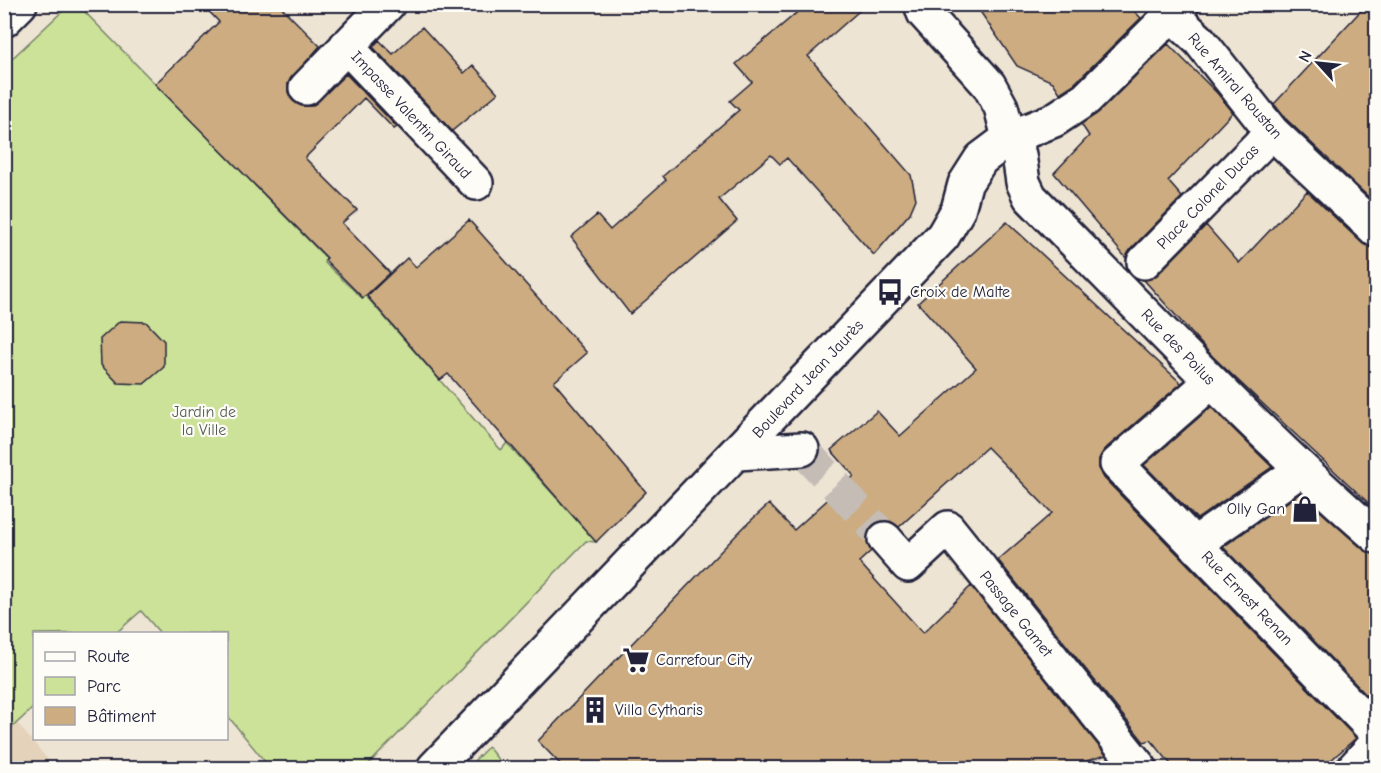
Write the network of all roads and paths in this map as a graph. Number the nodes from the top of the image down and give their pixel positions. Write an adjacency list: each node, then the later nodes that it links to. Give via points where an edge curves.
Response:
1 (20, 4): 5 (street)
2 (388, 4): 6 (street)
3 (921, 4): 9 (street, Rue des Poilus, via 924,13 989,85 1001,107)
4 (1177, 10): 8 (street, Rue Amiral Roustan); 9 (street, Boulevard Jean Jaurès, via 1086,99 1054,120)
5 (4, 20)
6 (346, 46): 7 (street); 10 (street, Impasse Valentin Giraud)
7 (306, 88)
8 (1272, 132): 11 (street, Rue Amiral Roustan); 12 (street, Place Colonel Ducas)
9 (1009, 138): 13 (street, Rue des Poilus, via 1019,155 1030,197); 15 (street, Boulevard Jean Jaurès, via 981,159 965,184 943,236)
10 (476, 183)
11 (1377, 230)
12 (1144, 262)
13 (1211, 382): 16 (street, Rue des Poilus); 19 (street, Rue Ernest Renan, via 1117,464)
14 (802, 449): 15 (street)
15 (737, 453): 22 (street, Boulevard Jean Jaurès)
16 (1301, 470): 17 (street, Rue des Poilus); 19 (street)
17 (1377, 536)
18 (885, 539): 23 (street, Passage Gamet, via 908,565 948,528)
19 (1194, 544): 20 (street, Rue Ernest Renan)
20 (1377, 732)
21 (1377, 744): 24 (street)
22 (434, 768)
23 (1140, 768)
24 (1354, 768)

